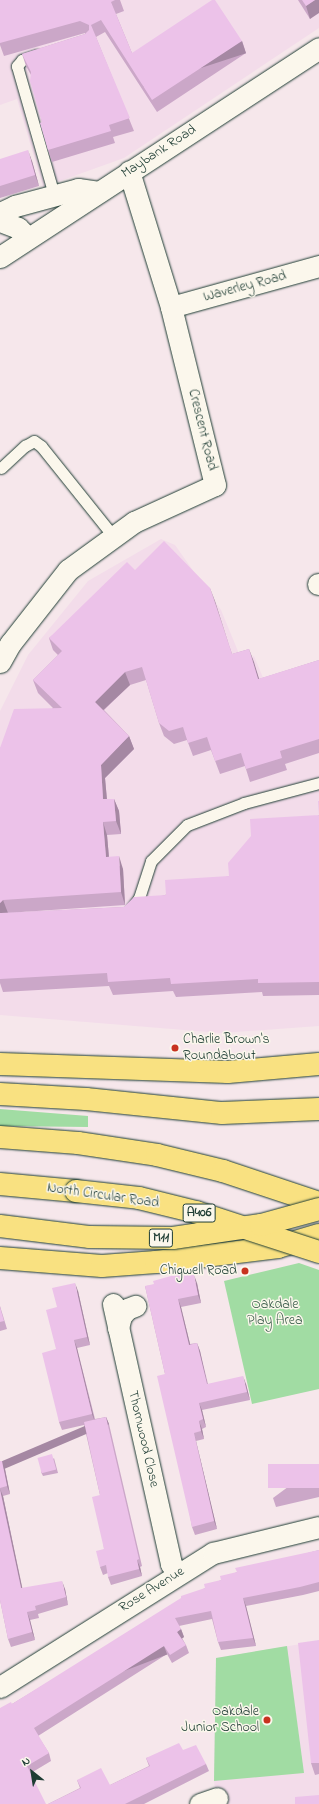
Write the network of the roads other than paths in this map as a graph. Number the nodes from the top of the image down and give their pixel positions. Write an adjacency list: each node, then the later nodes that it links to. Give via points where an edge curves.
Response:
1 (319, 48): 3 (street, Maybank Road)
2 (51, 51): 5 (lane, via 22,60 17,66)
3 (129, 171): 4 (street, Maybank Road); 11 (street, Crescent Road)
4 (99, 192): 5 (street, via 78,189); 8 (street, Maybank Road)
5 (54, 195): 6 (street)
6 (0, 213)
7 (0, 221): 8 (street, via 11,223)
8 (28, 238): 9 (street, Maybank Road)
9 (0, 257)
10 (319, 266): 11 (street, Waverley Road)
11 (171, 307): 13 (street, Crescent Road, via 215,485 134,522)
12 (1, 468): 13 (lane, via 25,446 34,442 41,446)
13 (113, 536): 14 (street, Crescent Road, via 68,570 10,644)
14 (0, 662)
15 (319, 783): 16 (lane, via 244,803 187,825 152,861 139,898 128,913)
16 (121, 913)
17 (0, 1064): 18 (highway, via 228,1072)
18 (319, 1064)
19 (0, 1094): 20 (highway, via 86,1099 222,1113)
20 (319, 1109)
21 (0, 1137): 23 (highway, via 78,1143 157,1155 223,1171)
22 (0, 1184): 27 (highway, North Circular Road / A406, bridge, via 139,1198 196,1212)
23 (319, 1202)
24 (319, 1209): 25 (highway, M11, bridge, via 261,1225 173,1238 90,1237)
25 (0, 1226)
26 (319, 1235): 28 (highway, via 278,1247 102,1266)
27 (319, 1252)
28 (0, 1258)
29 (113, 1304): 31 (street, Thornwood Close)
30 (135, 1306): 31 (street, via 127,1309 121,1316)
31 (118, 1328): 33 (street, Thornwood Close, via 171,1564)
32 (319, 1527): 33 (street, Rose Avenue, via 213,1553)
33 (177, 1573): 34 (street, Rose Avenue)
34 (1, 1686)

